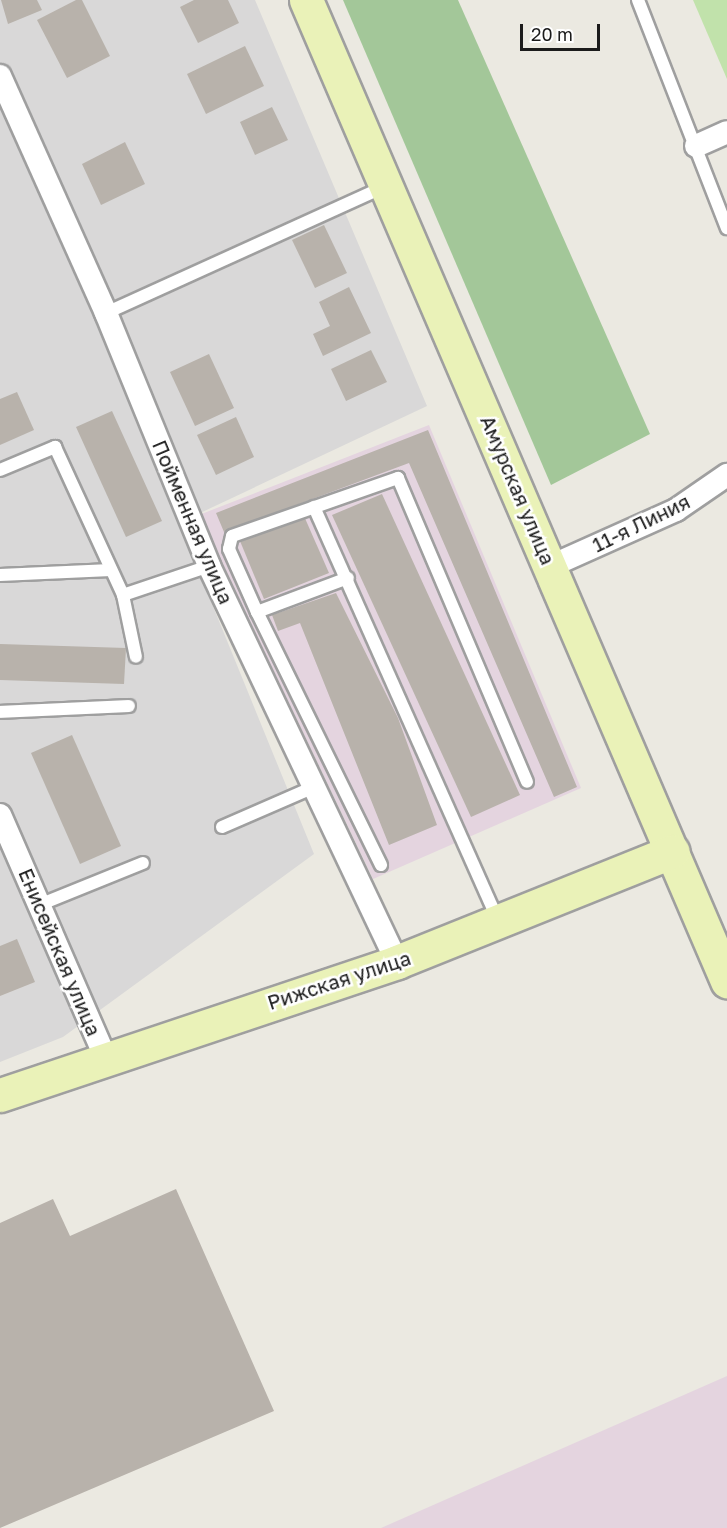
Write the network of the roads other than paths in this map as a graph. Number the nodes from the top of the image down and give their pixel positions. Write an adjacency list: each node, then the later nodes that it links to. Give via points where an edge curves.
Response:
1 (306, 0): 6 (street, Амурская улица)
2 (638, 0): 5 (lane)
3 (0, 76): 8 (street, Пойменная улица)
4 (727, 132): 5 (street)
5 (696, 146): 7 (lane)
6 (386, 185): 8 (lane); 13 (street, Амурская улица)
7 (727, 228)
8 (106, 313): 12 (street, Пойменная улица)
9 (0, 470): 14 (lane, via 55,447)
10 (727, 475): 13 (street, 11-я Линия, via 675,510)
11 (314, 507): 16 (lane); 18 (lane, via 232,536 229,549); 22 (lane, via 398,478)
12 (209, 566): 17 (lane); 23 (street, Пойменная улица)
13 (552, 566): 26 (street, Амурская улица)
14 (111, 570): 15 (lane); 17 (lane)
15 (0, 575)
16 (348, 578): 18 (lane); 30 (lane)
17 (123, 595): 19 (lane)
18 (257, 612): 28 (lane)
19 (136, 657)
20 (129, 706): 21 (lane)
21 (0, 712)
22 (527, 782)
23 (314, 787): 25 (lane); 31 (street, Пойменная улица)
24 (0, 815): 29 (street, Енисейская улица)
25 (222, 826)
26 (673, 851): 30 (street, Рижская улица); 32 (street, Амурская улица)
27 (143, 863): 29 (lane)
28 (381, 865)
29 (39, 905): 33 (street, Енисейская улица)
30 (499, 921): 31 (street, Рижская улица)
31 (397, 962): 33 (street, Рижская улица)
32 (727, 981)
33 (105, 1056): 34 (street, Рижская улица)
34 (0, 1095)

